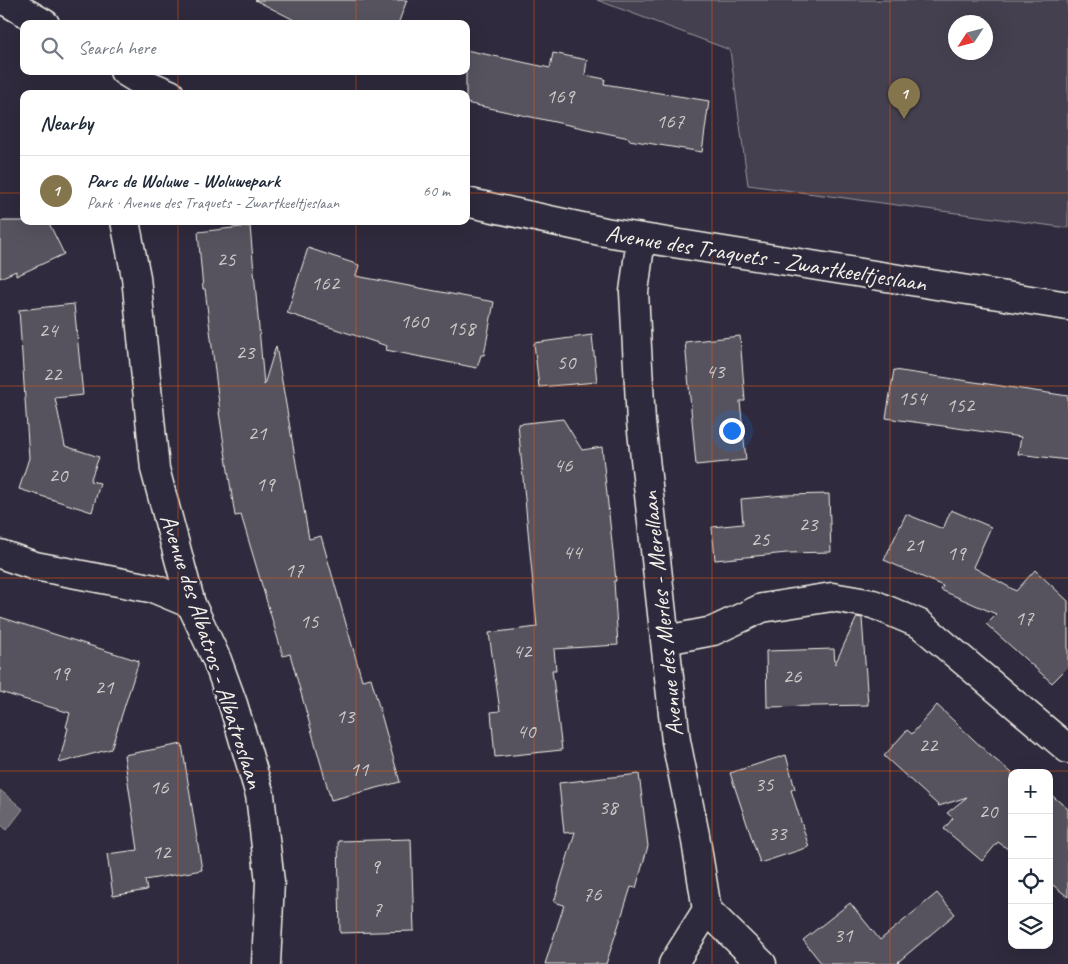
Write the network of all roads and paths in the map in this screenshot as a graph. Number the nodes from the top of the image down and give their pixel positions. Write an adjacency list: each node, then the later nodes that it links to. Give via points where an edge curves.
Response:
1 (4, 0): 2 (street)
2 (38, 20)
3 (134, 82): 4 (street)
4 (158, 90)
5 (470, 203): 7 (street, Avenue des Traquets - Zwartkeeltjeslaan)
6 (126, 225): 10 (street, Avenue des Albatros - Albatroslaan, via 136,277 155,469)
7 (641, 238): 8 (street, Avenue des Traquets - Zwartkeeltjeslaan); 11 (street, Avenue des Merles - Merellaan, via 634,292 641,422)
8 (1068, 306)
9 (0, 554): 10 (street, via 35,566 155,589)
10 (191, 604): 14 (street, Avenue des Albatros - Albatroslaan, via 233,704 260,795 270,882)
11 (666, 640): 12 (street, via 713,632 762,608 832,597 873,604 920,624); 13 (street, Avenue des Merles - Merellaan, via 676,741)
12 (1068, 749)
13 (707, 910): 15 (street); 16 (street)
14 (266, 964)
15 (673, 964)
16 (762, 964)

